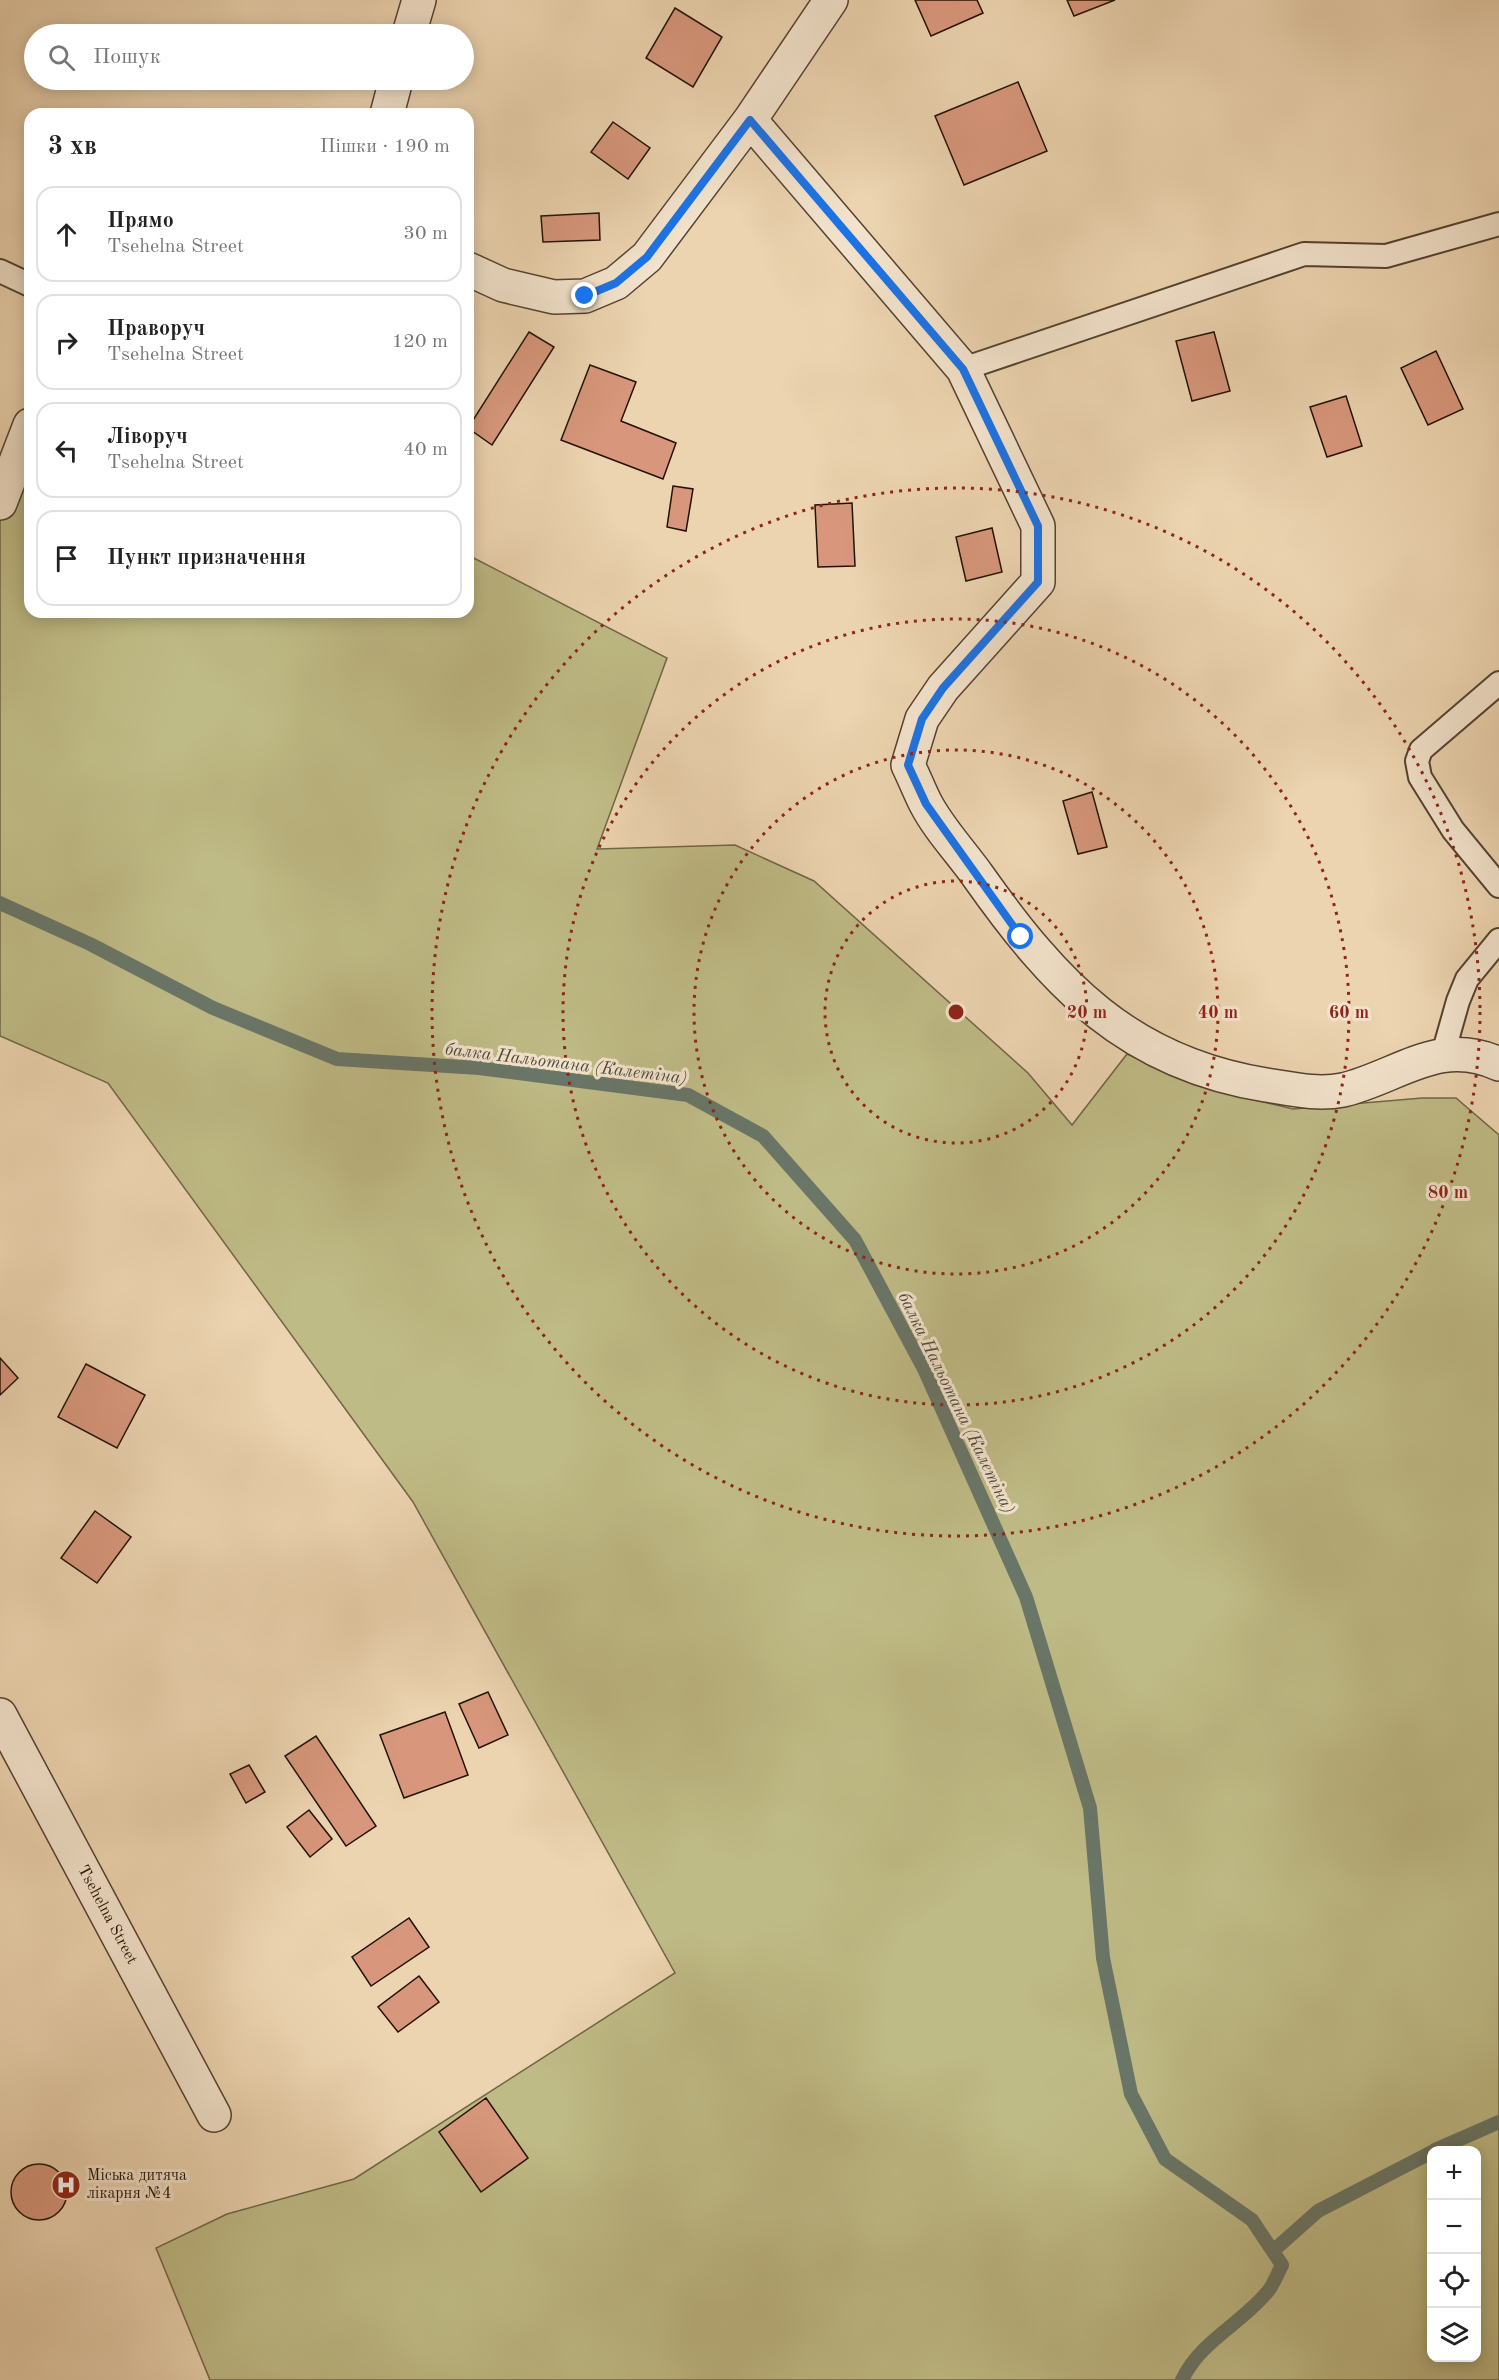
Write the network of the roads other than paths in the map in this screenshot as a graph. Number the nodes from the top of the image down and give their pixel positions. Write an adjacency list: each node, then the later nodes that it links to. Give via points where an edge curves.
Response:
1 (419, 0): 3 (street)
2 (831, 0): 6 (street)
3 (412, 24)
4 (393, 90): 5 (street)
5 (389, 108)
6 (750, 120): 9 (street, via 647,257 616,283 585,296 554,297 503,285); 11 (street)
7 (1499, 224): 11 (lane, via 1386,256 1304,254)
8 (0, 271): 10 (lane)
9 (474, 272)
10 (24, 282)
11 (963, 369): 17 (street, via 1038,526 1038,582 943,688 922,719 908,765 926,804 1021,937 1061,980 1077,997 1156,1050 1236,1080 1311,1092 1343,1090)
12 (24, 441): 13 (street)
13 (0, 503)
14 (1499, 683): 15 (lane, via 1421,750 1417,761 1420,777 1453,830)
15 (1499, 886)
16 (1499, 940): 17 (lane, via 1467,979)
17 (1443, 1054): 18 (street, via 1478,1057)
18 (1499, 1064)
19 (0, 1715): 20 (street, Tsehelna Street)
20 (214, 2115)

